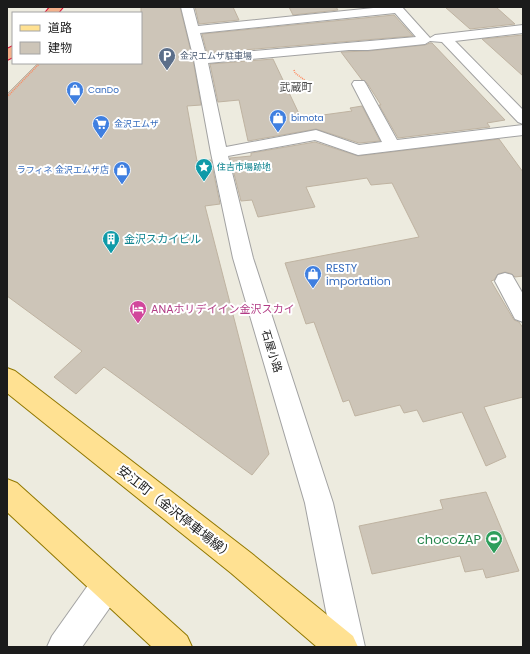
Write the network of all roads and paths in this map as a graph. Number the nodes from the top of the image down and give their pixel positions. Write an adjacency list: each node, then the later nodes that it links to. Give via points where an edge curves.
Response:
1 (187, 7): 5 (street, 石屋小路)
2 (397, 8): 3 (street); 7 (street)
3 (347, 10): 5 (street)
4 (523, 28): 6 (street)
5 (194, 30): 8 (street, 石屋小路)
6 (446, 39): 7 (street); 12 (street)
7 (425, 40): 8 (street)
8 (201, 60): 15 (street, 石屋小路)
9 (39, 64): 11 (path)
10 (359, 84): 14 (street)
11 (7, 97)
12 (523, 119)
13 (523, 130): 14 (street)
14 (392, 145): 15 (street, via 358,150 316,135)
15 (219, 153): 24 (street, 石屋小路, via 243,258 319,503)
16 (505, 281): 17 (street)
17 (523, 313)
18 (7, 379): 23 (main road, 安江町（金沢停車場線）, via 234,558)
19 (7, 493): 20 (main road)
20 (107, 585): 21 (street); 22 (main road)
21 (63, 647)
22 (176, 647)
23 (342, 647)
24 (349, 647)

